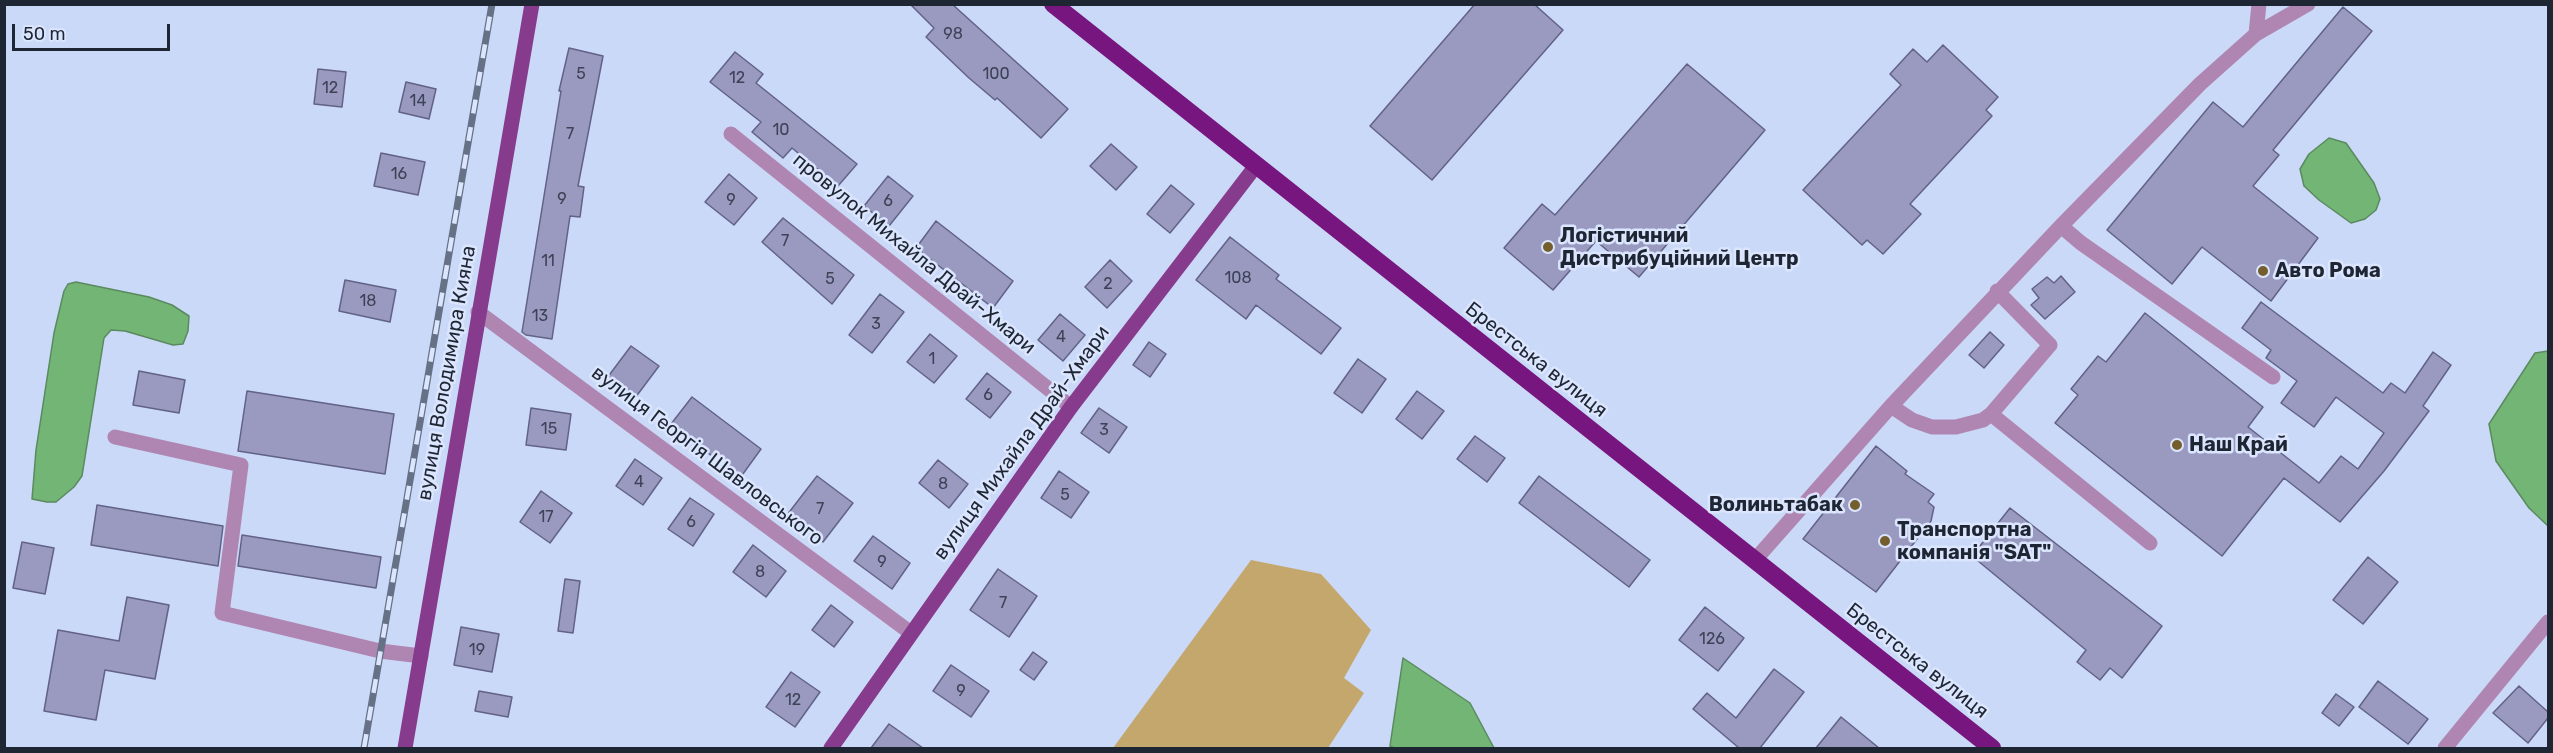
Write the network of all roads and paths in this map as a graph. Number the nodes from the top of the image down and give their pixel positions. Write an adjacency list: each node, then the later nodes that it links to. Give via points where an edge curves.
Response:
1 (532, 4): 10 (main road, вулиця Володимира Кияна)
2 (1053, 4): 7 (highway, Брестська вулиця)
3 (2259, 4): 5 (street)
4 (2308, 4): 5 (street)
5 (2256, 34): 8 (street, via 2200,84)
6 (730, 134): 13 (street, провулок Михайла Драй-Хмари)
7 (1255, 167): 13 (main road, вулиця Михайла Драй-Хмари); 17 (highway, Брестська вулиця)
8 (2061, 226): 9 (street); 11 (street)
9 (1997, 291): 12 (street); 14 (street, via 2050,345)
10 (477, 312): 19 (street, вулиця Георгія Шавловського); 20 (main road, вулиця Володимира Кияна)
11 (2273, 378)
12 (1891, 406): 14 (street, via 1932,427 1956,427); 17 (street)
13 (1071, 407): 19 (main road, вулиця Михайла Драй-Хмари)
14 (1991, 414): 16 (street)
15 (115, 438): 20 (street, via 241,465 222,613 380,651)
16 (2150, 543)
17 (1754, 561): 23 (highway, Брестська вулиця)
18 (2548, 622): 24 (street)
19 (911, 633): 22 (main road, вулиця Михайла Драй-Хмари)
20 (421, 656): 21 (main road, вулиця Володимира Кияна)
21 (405, 748)
22 (831, 748)
23 (1992, 748)
24 (2445, 748)

